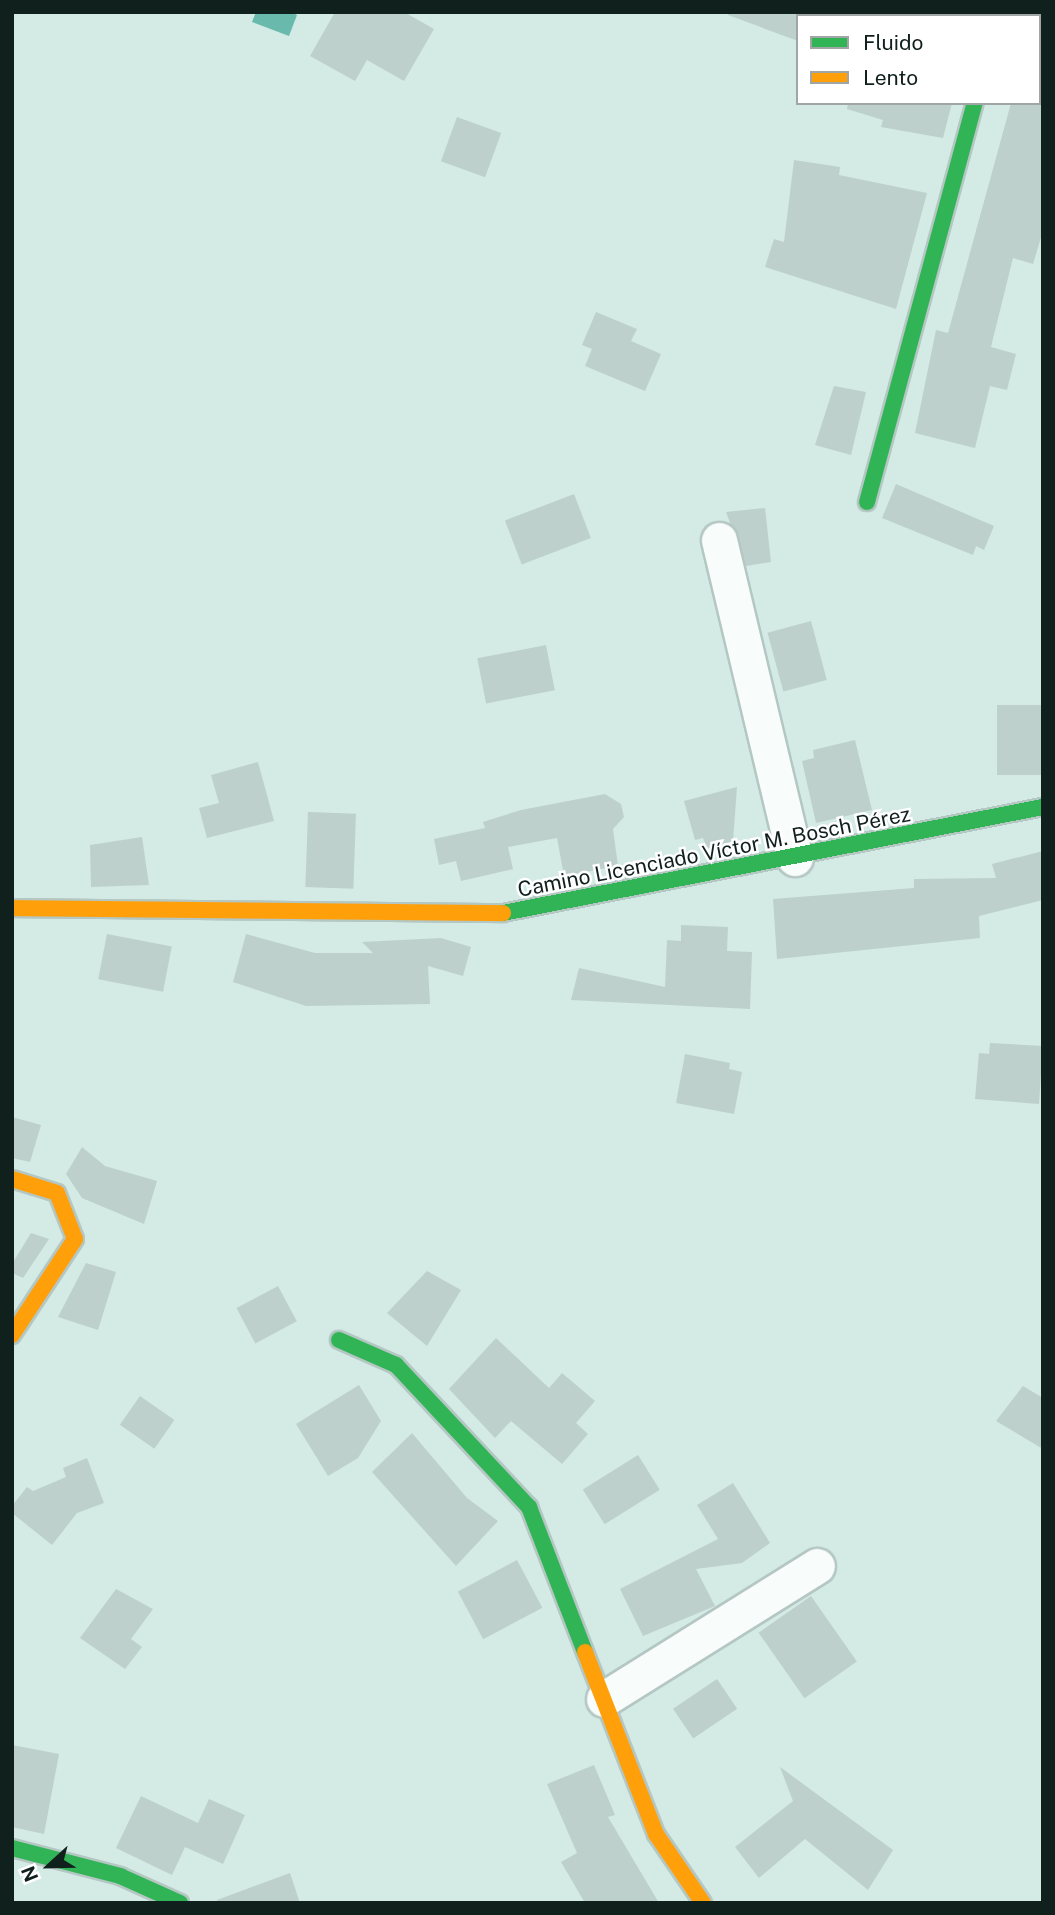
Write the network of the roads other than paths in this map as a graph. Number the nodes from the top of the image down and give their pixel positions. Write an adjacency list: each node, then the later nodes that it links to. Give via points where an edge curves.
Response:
1 (974, 105): 2 (street)
2 (867, 502)
3 (719, 540): 5 (street)
4 (1043, 807): 5 (street, Camino Licenciado Víctor M. Bosch Pérez)
5 (795, 858): 6 (street, Camino Licenciado Víctor M. Bosch Pérez, via 526,914)
6 (12, 908)
7 (12, 1179): 8 (street, via 57,1193 75,1239)
8 (12, 1335)
9 (340, 1340): 11 (street, via 396,1365 529,1507)
10 (817, 1566): 11 (street)
11 (604, 1699): 14 (street, via 656,1834)
12 (12, 1848): 13 (street, via 121,1876)
13 (180, 1903)
14 (704, 1903)

